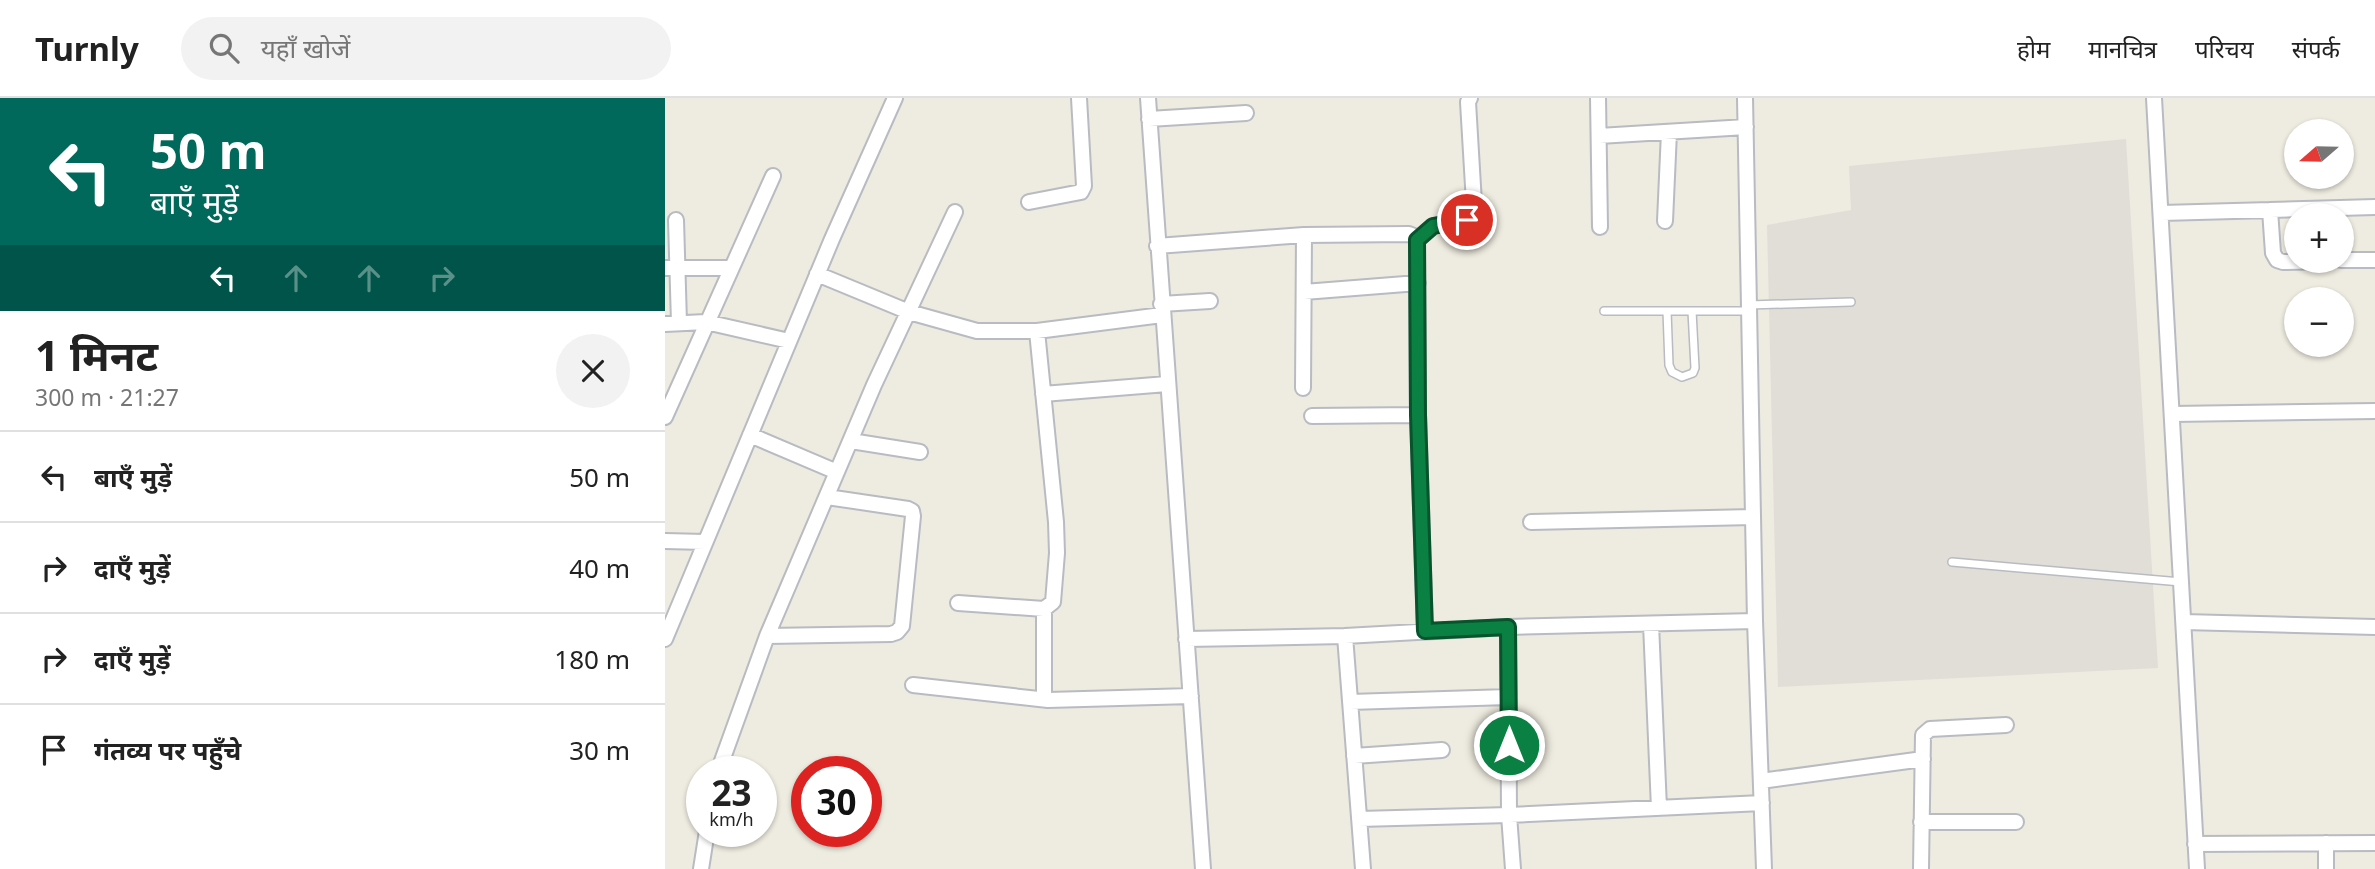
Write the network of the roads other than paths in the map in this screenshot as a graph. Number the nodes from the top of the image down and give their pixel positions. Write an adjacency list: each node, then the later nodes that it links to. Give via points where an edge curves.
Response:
1 (895, 98): 30 (street)
2 (1079, 98): 14 (street, via 1084,186 1081,192)
3 (1148, 98): 9 (street)
4 (1470, 98): 23 (street, via 1474,203 1467,220 1433,226)
5 (1598, 98): 12 (street)
6 (1745, 98): 10 (street)
7 (2154, 98): 18 (street)
8 (1246, 113): 9 (street)
9 (1149, 119): 24 (street)
10 (1746, 127): 11 (street); 35 (street)
11 (1669, 132): 12 (street); 20 (street)
12 (1599, 136): 21 (street)
13 (773, 176): 29 (street)
14 (1028, 201)
15 (2375, 207): 16 (street)
16 (2270, 210): 18 (street); 27 (street, via 2273,253)
17 (955, 212): 40 (street)
18 (2162, 213): 49 (street)
19 (676, 220): 28 (street)
20 (1665, 220)
21 (1600, 227)
22 (1304, 235): 23 (street, via 1409,234); 24 (street); 32 (street)
23 (1417, 240): 31 (street)
24 (1157, 246): 36 (street)
25 (2354, 260): 26 (street)
26 (2375, 260)
27 (2284, 262)
28 (671, 267): 29 (street); 42 (street)
29 (731, 268): 41 (street)
30 (817, 275): 40 (street); 44 (street)
31 (1417, 283): 32 (street); 50 (street)
32 (1304, 292): 46 (street)
33 (1210, 301): 36 (street)
34 (1851, 302): 35 (lane)
35 (1749, 308): 39 (lane); 58 (street)
36 (1162, 309): 43 (street); 45 (street)
37 (1604, 311): 38 (lane)
38 (1667, 311): 39 (lane); 39 (lane, via 1669,365 1682,377 1695,368)
39 (1692, 311)
40 (909, 312): 43 (street, via 977,331); 54 (street)
41 (706, 322): 42 (street); 44 (street); 52 (street)
42 (672, 324)
43 (1037, 331): 47 (street)
44 (789, 341): 53 (street)
45 (1167, 384): 47 (street); 75 (street)
46 (1303, 388)
47 (1043, 394): 65 (street, via 1057,553 1053,602)
48 (2375, 411): 49 (street)
49 (2173, 414): 63 (street)
50 (1418, 415): 51 (street); 71 (street)
51 (1312, 416)
52 (665, 417)
53 (750, 435): 56 (street); 61 (street)
54 (851, 441): 55 (street); 56 (street)
55 (920, 452)
56 (838, 472): 57 (street)
57 (827, 498): 73 (street); 73 (street, via 912,511 902,626 891,634)
58 (1753, 517): 59 (street); 66 (street)
59 (1531, 522)
60 (665, 541): 61 (street)
61 (705, 542): 74 (street)
62 (1952, 562): 63 (lane)
63 (2182, 582): 67 (street)
64 (958, 603): 65 (street)
65 (1044, 609): 79 (street)
66 (1755, 621): 68 (street); 86 (street)
67 (2184, 622): 70 (street); 95 (street)
68 (1650, 624): 69 (street); 88 (street)
69 (1508, 627): 71 (street); 78 (street)
70 (2375, 627)
71 (1425, 631): 72 (street)
72 (1345, 635): 75 (street); 80 (street)
73 (767, 636): 83 (street)
74 (665, 639)
75 (1186, 639): 77 (street)
76 (913, 685): 79 (street)
77 (1191, 696): 79 (street); 98 (street)
78 (1508, 698): 80 (street); 89 (street)
79 (1044, 699)
80 (1350, 702): 84 (street)
81 (2006, 725): 85 (street, via 1930,729 1923,735)
82 (1442, 750): 84 (street)
83 (724, 756)
84 (1354, 756): 90 (street)
85 (1923, 759): 86 (street); 91 (street)
86 (1761, 781): 87 (street)
87 (1762, 803): 88 (street); 101 (street)
88 (1659, 808): 89 (street)
89 (1509, 815): 90 (street); 100 (street)
90 (1359, 819): 99 (street)
91 (1921, 822): 92 (street); 102 (street)
92 (2016, 822)
93 (2326, 843): 94 (street); 95 (street); 104 (street)
94 (2375, 843)
95 (2195, 844): 103 (street)
96 (704, 847): 97 (street)
97 (701, 869)
98 (1203, 869)
99 (1363, 869)
100 (1513, 869)
101 (1765, 869)
102 (1921, 869)
103 (2197, 869)
104 (2326, 869)

